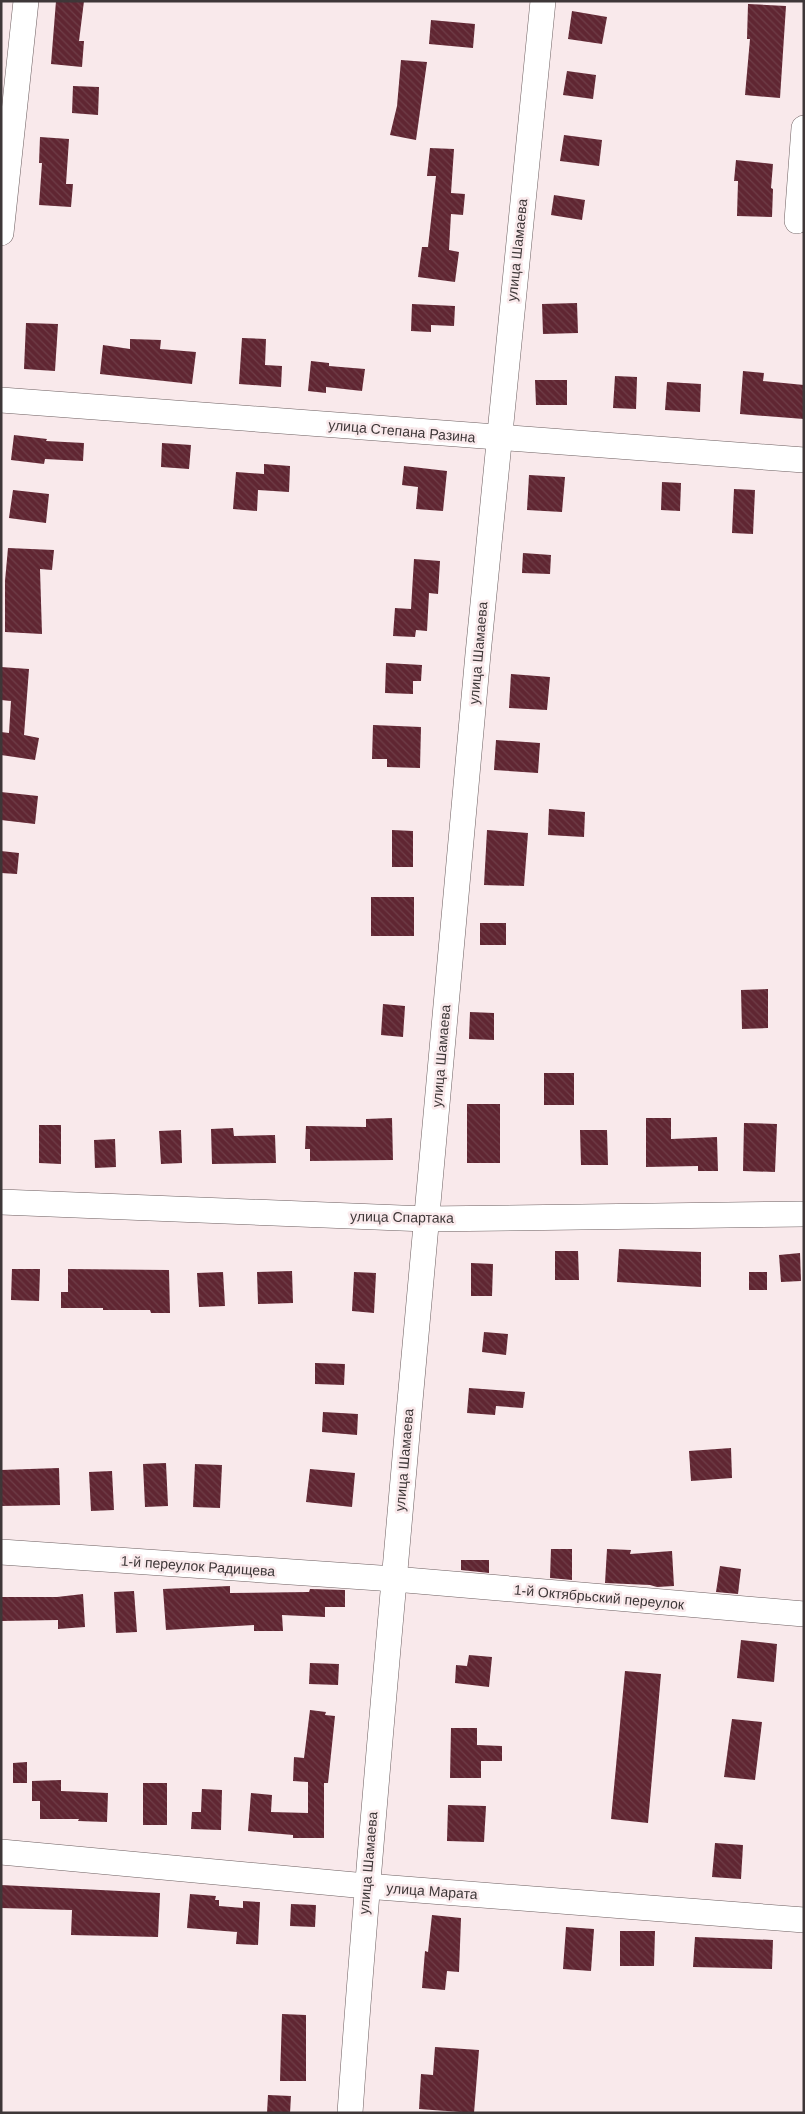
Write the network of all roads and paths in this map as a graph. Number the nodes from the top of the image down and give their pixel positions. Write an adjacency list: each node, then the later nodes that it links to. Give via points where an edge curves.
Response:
1 (26, 1): 5 (street)
2 (543, 1): 7 (street, улица Шамаева)
3 (804, 128): 4 (street)
4 (796, 221)
5 (1, 234)
6 (1, 400): 7 (street, улица Степана Разина)
7 (498, 439): 8 (street, улица Степана Разина); 11 (street, улица Шамаева)
8 (804, 460)
9 (1, 1202): 11 (street, улица Спартака)
10 (804, 1214): 11 (street, улица Спартака)
11 (426, 1219): 13 (street, улица Шамаева)
12 (1, 1552): 13 (street, 1-й переулок Радищева)
13 (394, 1579): 14 (street, 1-й Октябрьский переулок); 16 (street, улица Шамаева)
14 (804, 1614)
15 (1, 1852): 16 (street, улица Марата)
16 (366, 1886): 17 (street, улица Марата); 18 (street, улица Шамаева)
17 (804, 1920)
18 (350, 2113)

